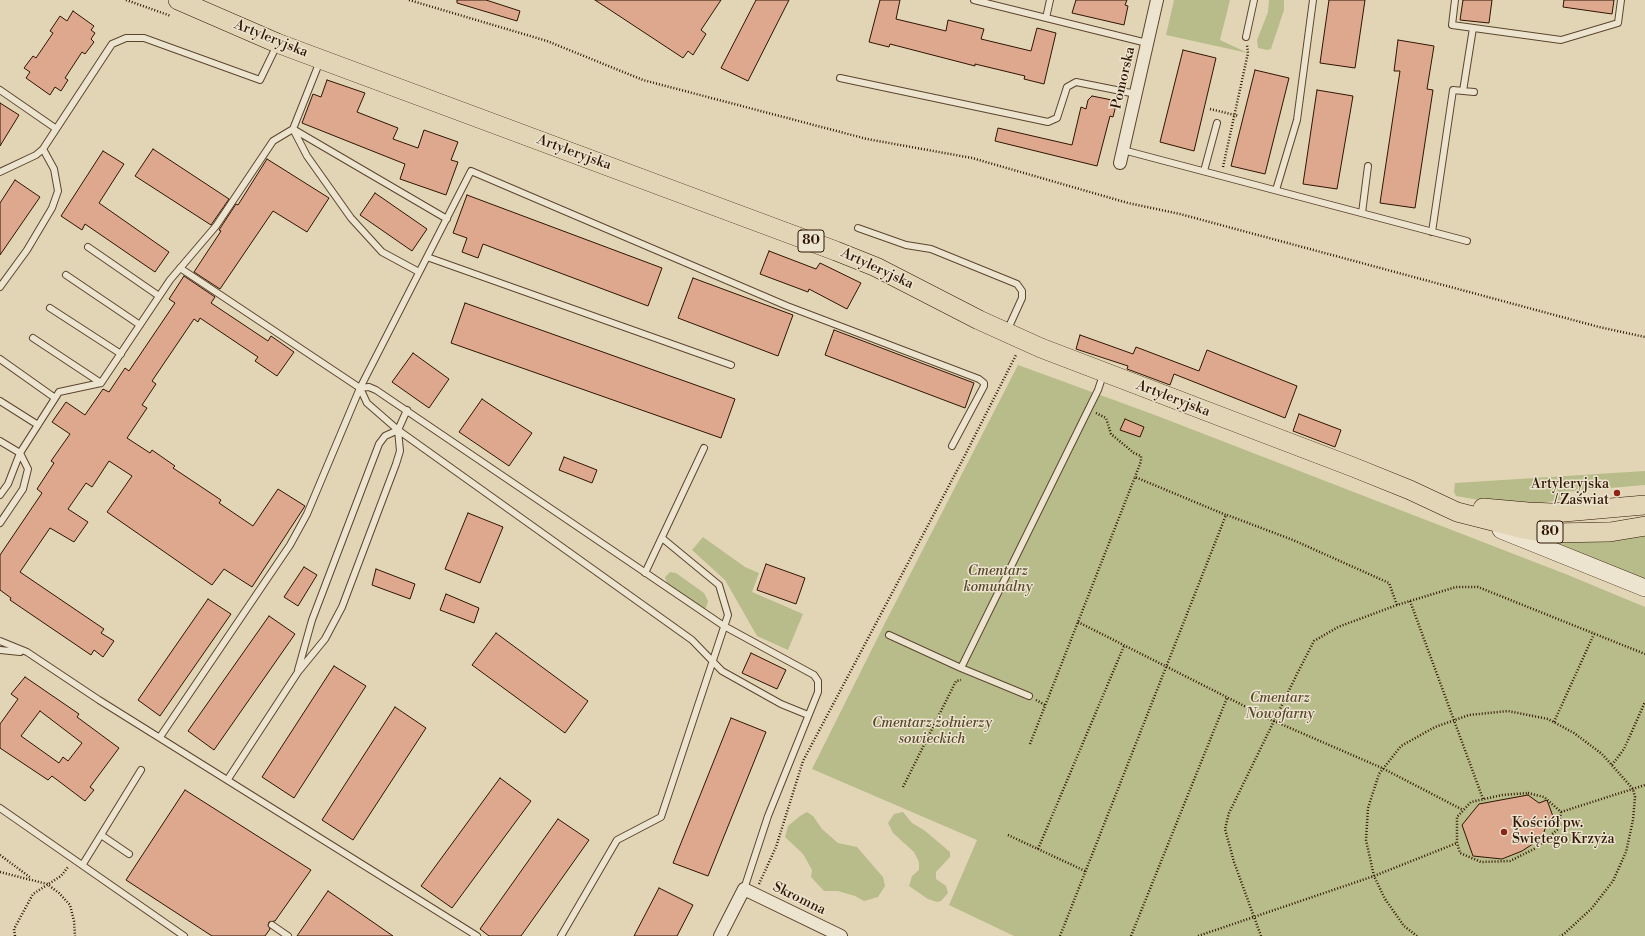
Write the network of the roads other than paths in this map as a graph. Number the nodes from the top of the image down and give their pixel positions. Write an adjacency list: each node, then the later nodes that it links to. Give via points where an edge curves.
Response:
1 (974, 0): 9 (lane)
2 (1050, 0): 9 (lane)
3 (1158, 0): 13 (street, Pomorska)
4 (1254, 0): 11 (lane)
5 (1313, 0): 29 (lane, via 1297,120)
6 (1455, 0): 10 (lane, via 1452,25)
7 (1622, 0): 10 (lane, via 1618,23 1561,40)
8 (176, 9): 12 (main road, Artyleryjska / 80)
9 (1046, 18): 13 (lane)
10 (1473, 28): 17 (lane)
11 (1246, 37)
12 (277, 43): 14 (main road, Artyleryjska / 80); 21 (lane, via 260,80 144,38 126,38 112,44)
13 (1147, 43): 19 (street, Pomorska)
14 (321, 59): 22 (lane); 44 (main road, Artyleryjska / 80, via 836,251 897,277)
15 (840, 78): 19 (lane, via 1048,122 1056,118 1067,87 1076,82)
16 (0, 90): 21 (lane)
17 (1463, 91): 18 (lane); 33 (lane, via 1454,90)
18 (1474, 92)
19 (1136, 94): 24 (street, Pomorska)
20 (1217, 124): 27 (lane)
21 (55, 128): 23 (lane)
22 (293, 129): 31 (lane); 37 (lane, via 273,141 216,226); 38 (lane, via 307,156 351,218 382,252)
23 (43, 148): 28 (lane, via 36,155); 40 (lane, via 54,169 58,191 52,208 27,250)
24 (1124, 150): 25 (street, Pomorska); 27 (lane)
25 (1120, 163)
26 (1368, 166): 30 (lane)
27 (1204, 171): 29 (lane)
28 (0, 172)
29 (1276, 190): 30 (lane)
30 (1362, 213): 33 (lane)
31 (447, 219): 36 (lane); 58 (lane, via 471,171 787,306 979,379 984,386)
32 (858, 228): 44 (lane, via 906,245 931,249 1017,284 1022,291 1022,298)
33 (1432, 232): 34 (lane)
34 (1467, 241)
35 (88, 247): 41 (lane)
36 (427, 257): 38 (lane); 48 (lane)
37 (180, 268): 41 (lane); 51 (lane)
38 (419, 272): 51 (lane)
39 (66, 275): 43 (lane)
40 (0, 287)
41 (160, 296): 43 (lane)
42 (50, 308): 46 (lane)
43 (140, 325): 46 (lane)
44 (1007, 333): 49 (main road, Artyleryjska / 80)
45 (33, 338): 50 (lane)
46 (120, 354): 50 (lane)
47 (0, 359): 52 (lane)
48 (732, 365)
49 (1104, 373): 61 (main road, Artyleryjska / 80); 76 (lane)
50 (101, 383): 52 (lane, via 59,392)
51 (360, 388): 54 (lane, via 369,387 376,390); 56 (lane, via 367,403); 80 (lane, via 307,514 290,545)
52 (56, 398): 55 (lane)
53 (0, 401): 55 (lane)
54 (407, 410): 56 (lane); 68 (lane)
55 (38, 425): 60 (lane)
56 (398, 430): 75 (lane, via 692,640); 77 (lane, via 400,451 396,464 342,607 325,639); 77 (lane, via 385,436 379,444 312,620)
57 (0, 441): 60 (lane)
58 (952, 446)
59 (704, 448): 67 (lane)
60 (20, 453): 62 (lane, via 8,484); 65 (lane, via 28,469 23,489)
61 (1410, 490): 63 (main road, 80, via 1496,510 1553,513); 64 (main road, Artyleryjska)
62 (0, 494)
63 (1645, 505)
64 (1456, 512): 66 (main road, 80, via 1524,529 1550,532 1610,532); 69 (street)
65 (0, 523)
66 (1645, 526)
67 (662, 538): 68 (lane); 70 (lane, via 719,585 728,615)
68 (645, 573): 70 (lane)
69 (1645, 588)
70 (724, 626): 75 (lane); 79 (lane, via 814,675 818,681 818,692)
71 (889, 635): 76 (lane)
72 (0, 641): 74 (lane)
73 (0, 650): 74 (lane)
74 (27, 652): 80 (lane)
75 (712, 661): 79 (lane, via 728,675); 92 (lane, via 661,817 617,840)
76 (963, 669): 78 (lane)
77 (298, 672): 82 (lane)
78 (1029, 696)
79 (808, 715): 87 (lane, via 768,816)
80 (160, 737): 82 (lane)
81 (142, 770): 84 (lane)
82 (228, 779): 91 (lane)
83 (0, 808): 86 (lane)
84 (101, 835): 85 (lane); 86 (lane)
85 (129, 854)
86 (83, 864): 89 (lane)
87 (744, 889): 93 (street); 94 (street, Skromna)
88 (272, 926): 90 (lane)
89 (184, 936)
90 (288, 936)
91 (477, 936)
92 (561, 936)
93 (720, 936)
94 (842, 936)

